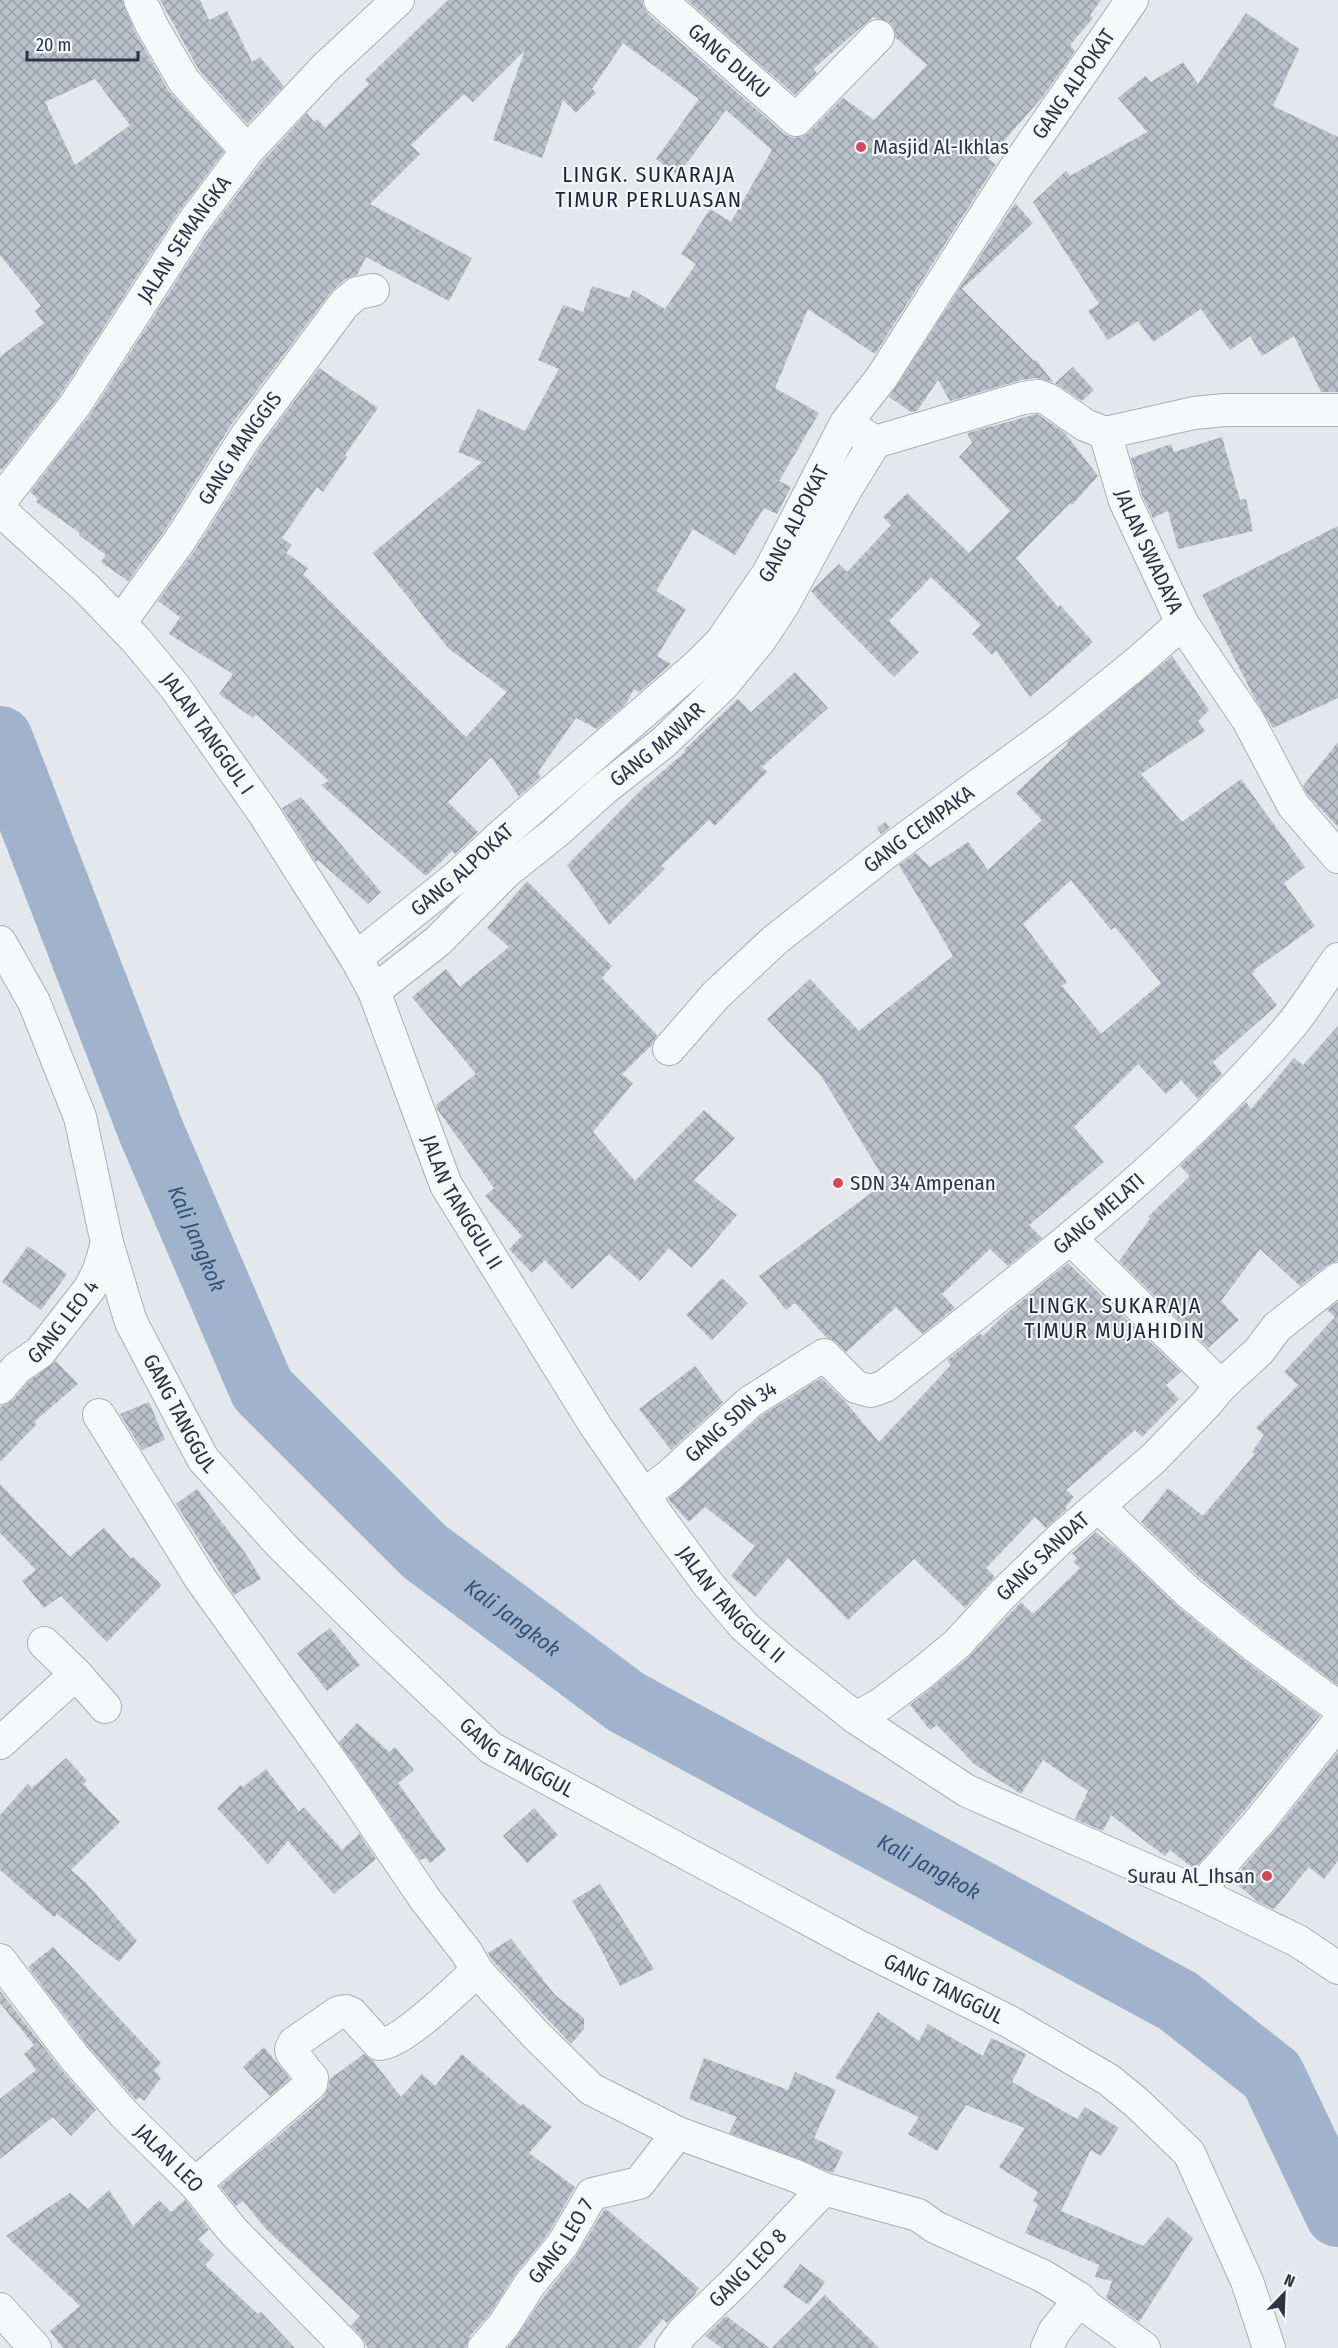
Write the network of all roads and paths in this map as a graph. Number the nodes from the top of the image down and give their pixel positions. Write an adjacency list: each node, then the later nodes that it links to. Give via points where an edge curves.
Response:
1 (140, 0): 6 (street, via 184,81)
2 (398, 0): 6 (street, JALAN SEMANGKA, via 325,68)
3 (660, 0): 5 (street, GANG DUKU, via 796,120)
4 (1132, 0): 9 (street, GANG ALPOKAT, via 1014,170 882,377)
5 (878, 36)
6 (247, 151): 11 (street, JALAN SEMANGKA, via 192,224 75,405)
7 (373, 290): 13 (street, GANG MANGGIS, via 357,293 344,304 246,436 180,540)
8 (1338, 410): 10 (street, via 1214,411)
9 (860, 433): 10 (street, via 1039,396 1085,426); 18 (street, GANG ALPOKAT, via 728,633 710,675 598,773 458,876)
10 (1105, 433): 14 (street, JALAN SWADAYA, via 1125,501)
11 (0, 502)
12 (0, 510): 13 (street, JALAN TANGGUL I)
13 (120, 623): 18 (street, JALAN TANGGUL I, via 182,696 263,812)
14 (1182, 623): 15 (street, JALAN SWADAYA, via 1248,720 1293,805); 19 (street, GANG CEMPAKA, via 1059,726 775,940 716,995)
15 (1338, 857)
16 (0, 942): 21 (street, GANG TANGGUL, via 34,1002 80,1117)
17 (1338, 959): 20 (street, GANG MELATI, via 1289,1028 1229,1092 1166,1155)
18 (365, 974): 27 (street, JALAN TANGGUL II, via 446,1185 570,1386)
19 (669, 1049)
20 (1071, 1239): 23 (street, GANG MELATI, via 885,1386 871,1391 856,1387); 24 (street)
21 (107, 1243): 25 (street, GANG LEO 4, via 90,1288 40,1352 17,1368); 51 (street, GANG TANGGUL, via 131,1322 203,1459 282,1546 379,1642 491,1748 858,1946 1010,2022 1109,2080 1189,2153 1247,2282)
22 (1338, 1279): 24 (street, GANG SANDAT, via 1277,1328 1259,1351)
23 (824, 1355): 27 (street, GANG SDN 34, via 750,1402)
24 (1221, 1386): 28 (street, GANG SANDAT, via 1153,1459)
25 (0, 1388)
26 (99, 1415): 39 (street, via 200,1578)
27 (644, 1495): 33 (street, JALAN TANGGUL II, via 708,1584 744,1626)
28 (1099, 1507): 32 (street, via 1188,1592); 33 (street, GANG SANDAT, via 1061,1538 957,1644 897,1692)
29 (44, 1643): 30 (street)
30 (76, 1674): 31 (street); 35 (street)
31 (105, 1707)
32 (1338, 1707)
33 (856, 1718): 36 (street, JALAN TANGGUL II, via 967,1791)
34 (1338, 1723): 36 (street)
35 (0, 1743)
36 (1197, 1892): 38 (street, JALAN TANGGUL II, via 1298,1941)
37 (0, 1960): 41 (street, JALAN LEO, via 124,2114)
38 (1338, 1968)
39 (477, 1971): 41 (street, via 391,2042 379,2044 346,2011 294,2043 292,2053 312,2078 311,2084); 42 (street, via 591,2089 678,2133)
40 (677, 2134): 48 (street, GANG LEO 7, via 639,2183 592,2193 563,2244)
41 (195, 2184): 47 (street, JALAN LEO, via 234,2232)
42 (824, 2188): 43 (street, via 918,2215); 49 (street, GANG LEO 8)
43 (1080, 2298): 45 (street); 50 (street)
44 (0, 2309): 46 (street)
45 (1127, 2343)
46 (34, 2348)
47 (348, 2348)
48 (484, 2348)
49 (671, 2348)
50 (1047, 2348)
51 (1269, 2348)

